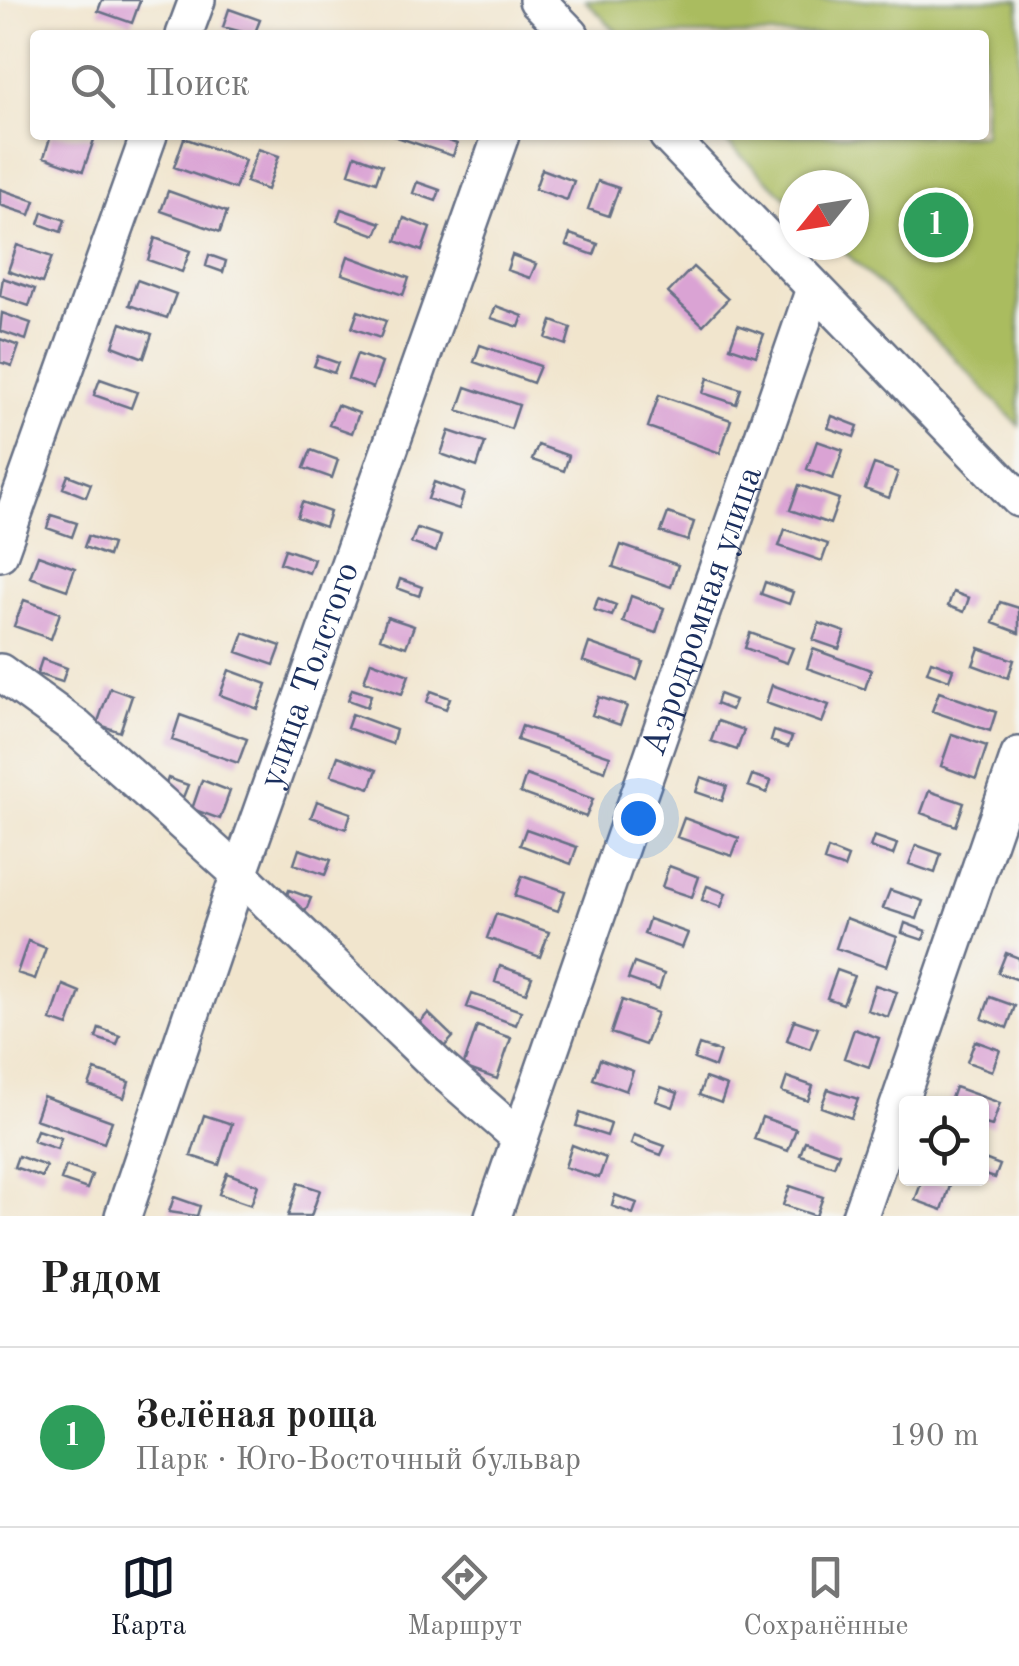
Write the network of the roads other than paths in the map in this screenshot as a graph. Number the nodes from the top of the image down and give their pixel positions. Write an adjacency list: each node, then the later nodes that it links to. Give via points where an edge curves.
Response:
1 (197, 0): 3 (street)
2 (540, 15): 4 (street)
3 (186, 30)
4 (563, 30)
5 (147, 140): 10 (street)
6 (499, 140): 13 (street, улица Толстого)
7 (672, 140): 8 (street)
8 (814, 289): 9 (street); 14 (street, Аэродромная улица)
9 (1019, 499)
10 (0, 554)
11 (0, 672): 13 (street, via 77,728)
12 (1019, 754): 17 (street)
13 (239, 874): 14 (street); 15 (street, улица Толстого)
14 (520, 1138): 16 (street, Аэродромная улица)
15 (123, 1216)
16 (494, 1216)
17 (860, 1216)

